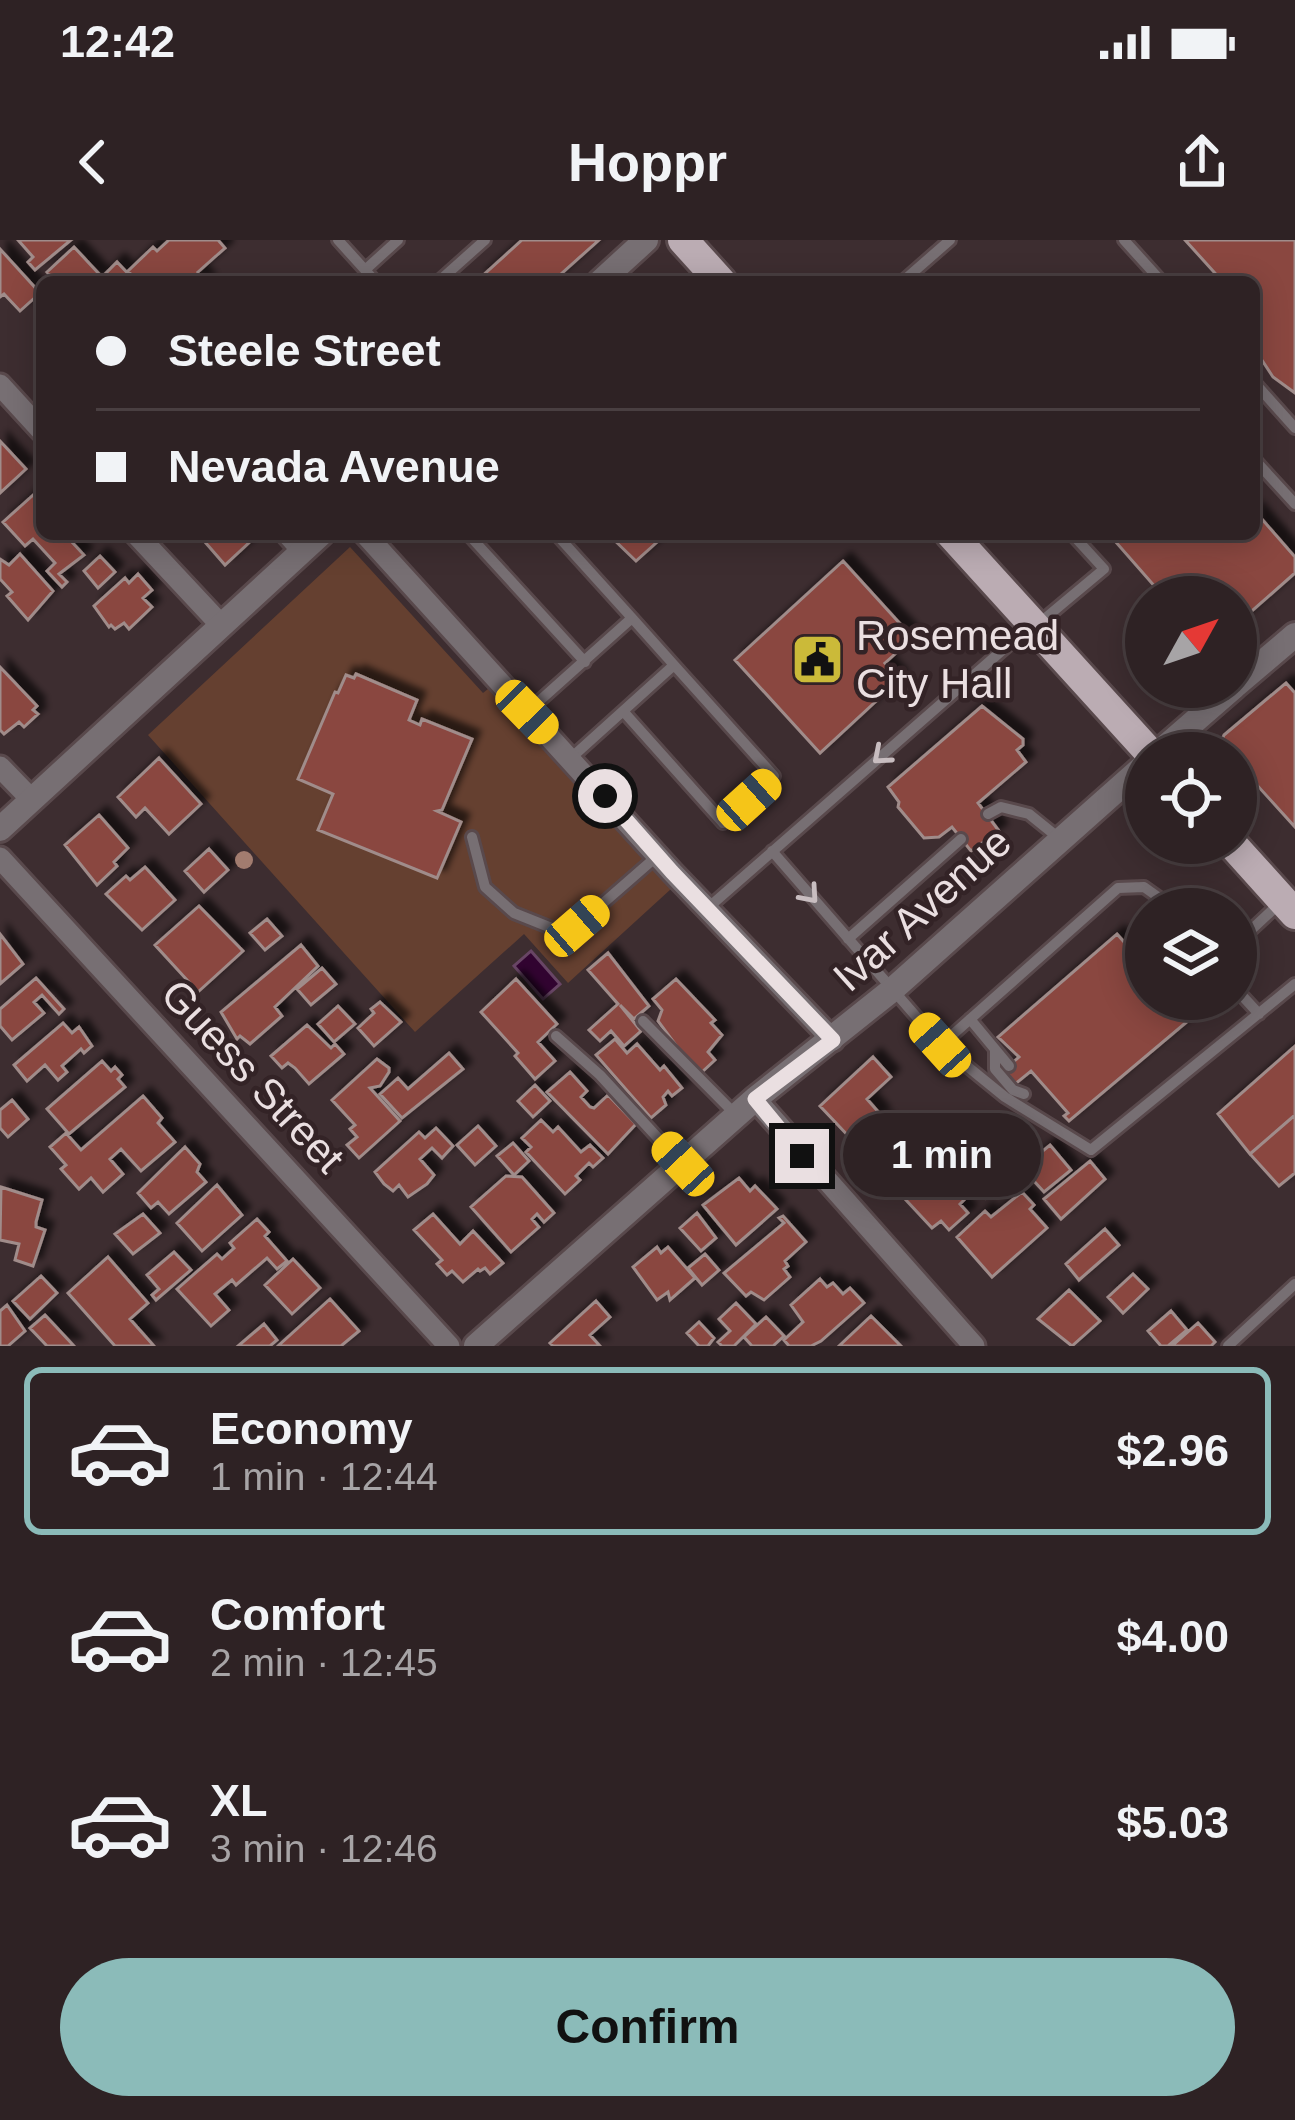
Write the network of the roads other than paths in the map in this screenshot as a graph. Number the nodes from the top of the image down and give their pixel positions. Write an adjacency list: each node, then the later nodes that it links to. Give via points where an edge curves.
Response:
1 (338, 240): 8 (lane)
2 (398, 240): 8 (lane)
3 (485, 240): 10 (lane)
4 (646, 240): 11 (street)
5 (682, 240): 12 (main road)
6 (950, 240): 13 (lane)
7 (1124, 240): 14 (lane)
8 (365, 270): 9 (lane)
9 (370, 276)
10 (445, 276)
11 (607, 276)
12 (715, 276)
13 (909, 276)
14 (1157, 276)
15 (0, 386): 17 (street)
16 (1260, 389): 18 (lane)
17 (36, 425)
18 (1295, 428)
19 (1260, 466): 20 (lane)
20 (1295, 504)
21 (142, 540): 31 (street)
22 (285, 540): 29 (lane)
23 (314, 540): 29 (street)
24 (370, 540): 39 (street)
25 (473, 540): 34 (lane)
26 (561, 540): 30 (lane)
27 (956, 540): 32 (main road)
28 (1077, 540): 32 (lane, via 1104,569)
29 (298, 554): 31 (street)
30 (632, 618): 34 (lane); 35 (lane)
31 (221, 626): 45 (street)
32 (1034, 626): 40 (main road); 51 (lane, one-way to 51)
33 (1294, 638): 36 (street)
34 (585, 662): 39 (lane)
35 (674, 665): 38 (lane); 38 (lane, via 775,776 723,823)
36 (1257, 668)
37 (1208, 708): 41 (street)
38 (623, 711): 42 (lane)
39 (527, 712): 42 (street)
40 (1134, 732)
41 (1179, 732)
42 (571, 758): 52 (street)
43 (0, 767): 45 (street)
44 (1125, 782): 50 (street, Ivar Avenue)
45 (31, 800): 47 (street)
46 (988, 814): 50 (lane, via 1001,807 1029,814)
47 (0, 829)
48 (472, 837): 52 (lane, via 485,887 514,914 554,929 577,926)
49 (961, 839): 59 (lane)
50 (1060, 839): 61 (street, Ivar Avenue)
51 (772, 851): 56 (lane); 59 (lane, one-way to 59)
52 (659, 855): 56 (street)
53 (0, 858): 76 (street, Guess Street)
54 (1250, 864): 57 (main road)
55 (1145, 888): 63 (lane, via 1118,888)
56 (709, 907): 66 (street)
57 (1289, 907): 58 (lane)
58 (1257, 929)
59 (848, 939): 61 (lane)
60 (1295, 984): 62 (lane)
61 (892, 990): 66 (street, Ivar Avenue); 67 (lane)
62 (1259, 1014): 73 (lane, via 1091,1150)
63 (970, 1019): 67 (lane); 68 (lane)
64 (643, 1021): 72 (lane)
65 (556, 1036): 74 (lane)
66 (833, 1040): 72 (street, Ivar Avenue)
67 (940, 1045): 73 (lane)
68 (995, 1050): 69 (lane); 71 (lane, via 995,1069)
69 (1009, 1066)
70 (1021, 1079): 71 (lane)
71 (1024, 1094): 73 (lane)
72 (746, 1107): 74 (street, Ivar Avenue); 78 (street)
73 (1022, 1108)
74 (683, 1164): 77 (street, Ivar Avenue)
75 (1295, 1284): 79 (lane)
76 (449, 1346)
77 (476, 1346)
78 (974, 1346)
79 (1228, 1346)

